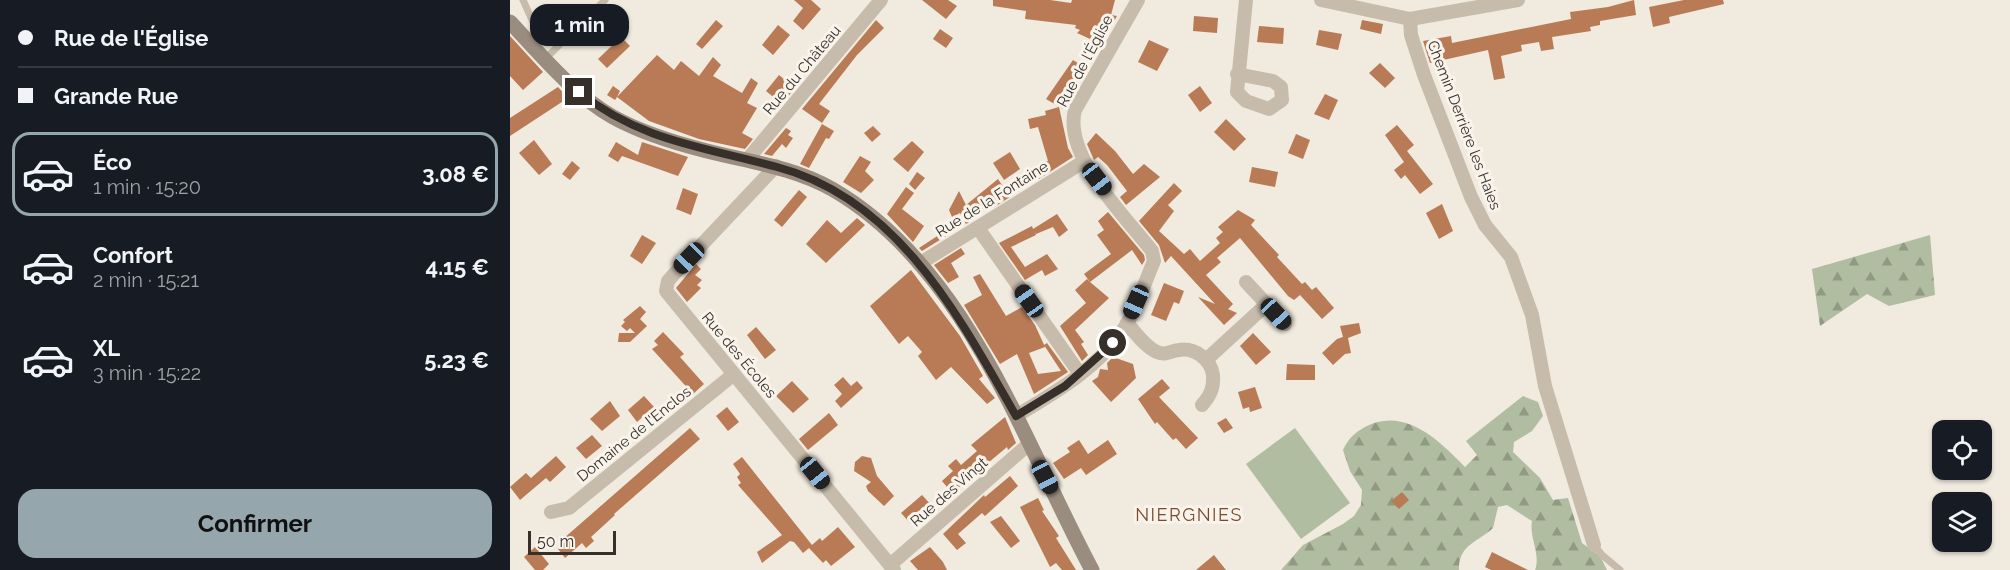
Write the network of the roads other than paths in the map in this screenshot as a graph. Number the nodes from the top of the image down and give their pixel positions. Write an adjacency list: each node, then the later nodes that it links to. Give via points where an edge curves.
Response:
1 (523, 0): 10 (lane, via 538,33)
2 (605, 0): 10 (lane)
3 (881, 0): 12 (street, Rue du Château)
4 (1138, 0): 13 (street, Rue de l'Église, via 1075,110 1072,121)
5 (1246, 0): 11 (street)
6 (1321, 0): 8 (street)
7 (1518, 0): 8 (street)
8 (1410, 19): 28 (street, Chemin Derrière les Haies, via 1424,75 1471,197 1485,225 1511,257 1532,315 1545,386)
9 (510, 22): 10 (street)
10 (542, 56): 12 (street, via 612,117 672,141)
11 (1237, 74)
12 (747, 160): 14 (street)
13 (1083, 162): 15 (street, Rue de la Fontaine); 19 (street, Rue de l'Église, via 1152,250 1154,261)
14 (776, 166): 16 (street, via 847,198 882,225); 22 (street, Rue des Écoles, via 668,281 666,291)
15 (978, 228): 16 (street, Rue de la Fontaine); 23 (street)
16 (919, 264): 25 (street, via 959,316)
17 (1246, 282): 18 (street)
18 (1267, 304): 20 (street); 21 (street)
19 (1126, 323): 21 (street, via 1152,350 1167,354 1181,349); 23 (street, Rue de l'Église, via 1103,355)
20 (1285, 324)
21 (1206, 359): 24 (street, via 1213,387)
22 (734, 374): 27 (street, Domaine de l'Enclos, via 569,508); 29 (street, Rue des Écoles)
23 (1080, 374): 25 (street, Rue de l'Église)
24 (1202, 405)
25 (1016, 416): 26 (street)
26 (1029, 444): 29 (street, Rue des Vingt); 30 (street)
27 (550, 512)
28 (1594, 545): 31 (lane)
29 (892, 567)
30 (1092, 570)
31 (1620, 570)

